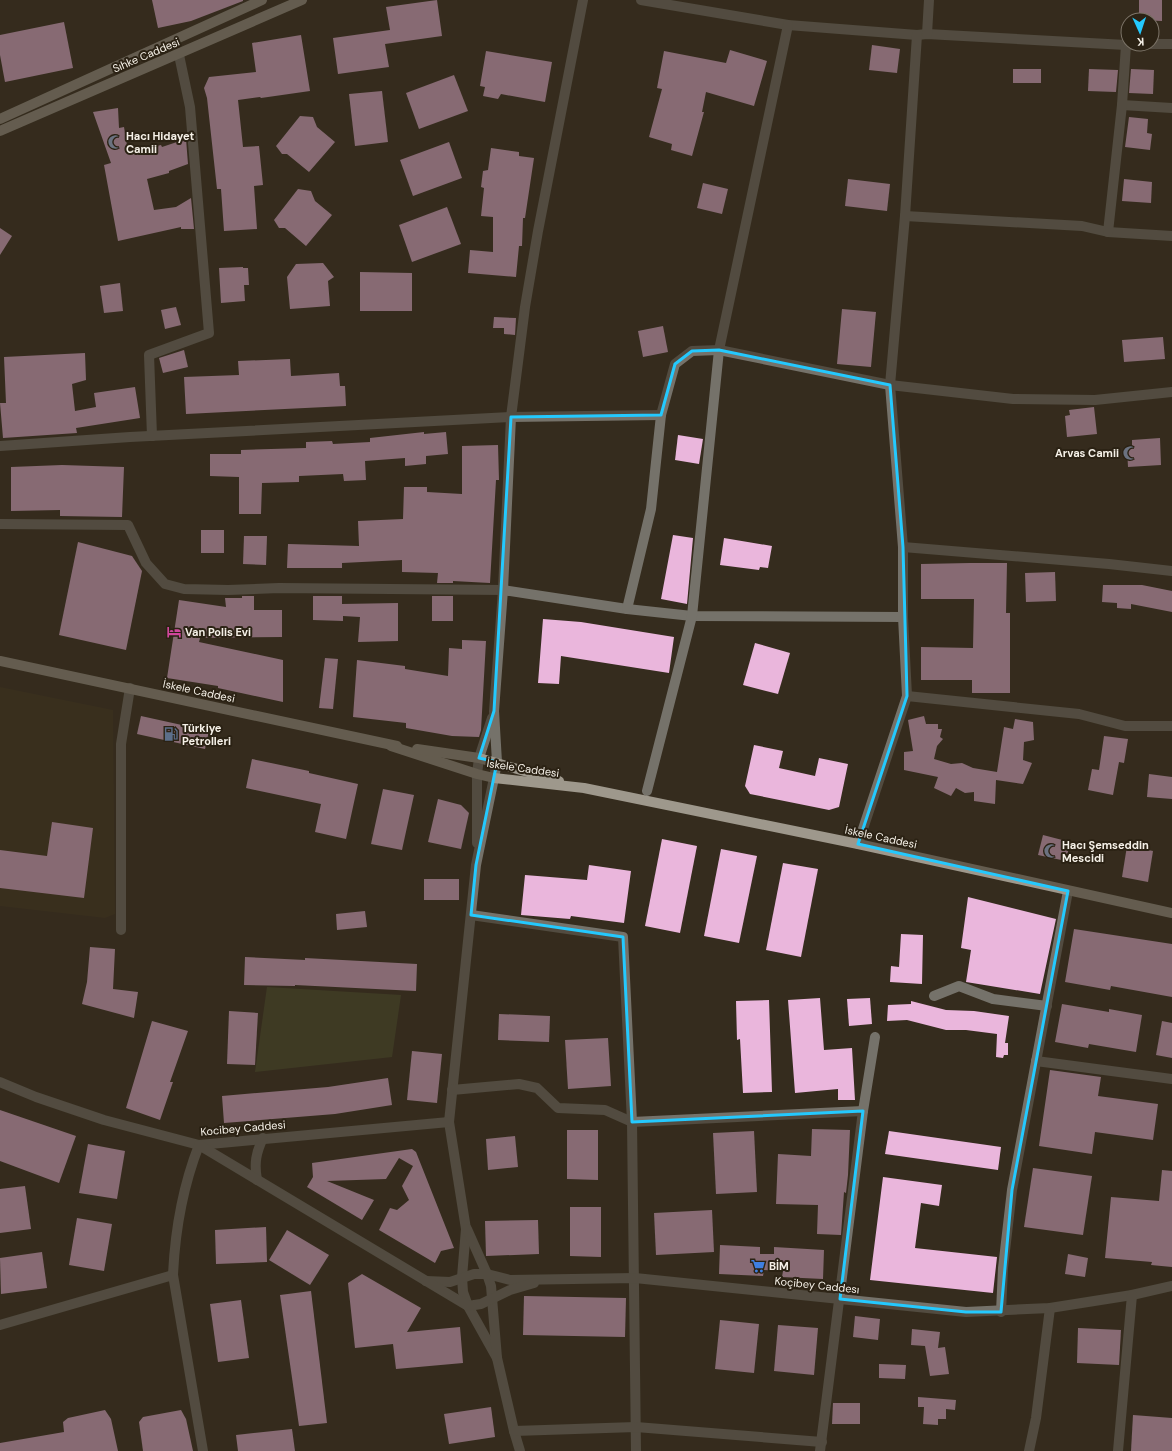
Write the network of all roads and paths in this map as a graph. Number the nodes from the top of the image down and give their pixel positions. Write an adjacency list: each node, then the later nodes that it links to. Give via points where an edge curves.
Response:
1 (262, 0): 15 (main road)
2 (302, 0): 12 (main road, Sıhke Caddesi)
3 (583, 0): 24 (street, via 525,307)
4 (641, 0): 6 (street)
5 (929, 0): 7 (street)
6 (788, 25): 7 (street); 20 (street)
7 (922, 35): 8 (street); 17 (street)
8 (1120, 44)
9 (1160, 44): 10 (street)
10 (1172, 44)
11 (1125, 52): 13 (street)
12 (179, 55): 16 (main road, Sıhke Caddesi); 25 (street, via 190,106 209,333 149,354)
13 (1122, 105): 14 (street); 18 (street)
14 (1172, 108)
15 (0, 119)
16 (0, 131)
17 (905, 216): 18 (street, via 1082,226); 21 (street)
18 (1108, 232): 19 (street)
19 (1172, 236)
20 (719, 350): 21 (street); 23 (street, via 692,351 675,364); 32 (street)
21 (890, 385): 22 (street, via 1013,399 1096,400); 28 (street)
22 (1172, 392)
23 (661, 415): 24 (street); 31 (street, via 651,509)
24 (512, 417): 25 (street); 30 (street)
25 (152, 436): 26 (street)
26 (0, 446)
27 (0, 524): 30 (street, via 128,525 146,564 164,584 184,589)
28 (903, 547): 29 (street); 33 (street)
29 (1172, 571)
30 (503, 590): 31 (street); 37 (street)
31 (627, 609): 32 (street)
32 (692, 616): 33 (street); 45 (street)
33 (903, 617): 36 (street)
34 (0, 661): 35 (main road, İskele Caddesi)
35 (130, 688): 39 (main road, İskele Caddesi); 51 (street, via 121,744)
36 (907, 696): 38 (street, via 1079,714 1125,726); 46 (street)
37 (494, 711): 40 (street); 41 (street)
38 (1172, 726)
39 (392, 746): 40 (main road, İskele Caddesi); 42 (main road, İskele Caddesi)
40 (479, 758): 41 (main road, İskele Caddesi); 42 (street)
41 (497, 762): 43 (street); 44 (main road, İskele Caddesi)
42 (477, 774): 43 (main road, İskele Caddesi); 47 (street)
43 (494, 778): 44 (main road, İskele Caddesi); 47 (street)
44 (584, 788): 46 (main road, İskele Caddesi)
45 (647, 790)
46 (858, 844): 48 (main road, İskele Caddesi)
47 (476, 865): 50 (street)
48 (1068, 891): 49 (main road, İskele Caddesi); 53 (street)
49 (1172, 913)
50 (471, 914): 58 (street); 61 (street, via 623,937)
51 (120, 930)
52 (934, 996): 53 (street, via 959,986 993,999)
53 (1048, 1006): 55 (street)
54 (875, 1037): 59 (street)
55 (1036, 1061): 56 (street); 78 (street, via 1012,1190)
56 (1172, 1079)
57 (0, 1082): 63 (street, Kocibey Caddesi, via 104,1120)
58 (452, 1090): 60 (street); 61 (street, via 519,1084 537,1088 558,1108 605,1110)
59 (863, 1111): 61 (street); 75 (street)
60 (449, 1122): 62 (street, Kocibey Caddesi); 65 (street)
61 (632, 1122): 69 (street)
62 (263, 1138): 63 (street, Kocibey Caddesi); 64 (street, via 256,1159)
63 (199, 1145): 64 (street); 67 (street, via 189,1172 174,1248)
64 (257, 1180): 71 (street)
65 (466, 1229): 66 (street); 68 (street)
66 (487, 1274): 68 (street); 70 (street, Koçibey Caddesı, via 510,1280); 74 (street)
67 (173, 1275): 79 (street); 84 (street)
68 (462, 1277): 71 (street, via 450,1282); 76 (street)
69 (635, 1278): 70 (street, Koçibey Caddesı); 75 (street, Koçibey Caddesı); 81 (street)
70 (545, 1280): 74 (street, Koçibey Caddesı, via 510,1290)
71 (426, 1281): 76 (street)
72 (1172, 1286): 73 (street, Koçibey Caddesı)
73 (1132, 1295): 77 (street, Koçibey Caddesı); 88 (street)
74 (492, 1299): 76 (street, Koçibey Caddesı); 80 (street)
75 (840, 1300): 78 (street, Koçibey Caddesı, via 966,1312); 83 (street)
76 (468, 1306): 80 (street)
77 (1050, 1308): 78 (street, Koçibey Caddesı); 87 (street, via 1036,1418)
78 (1001, 1312)
79 (0, 1325)
80 (497, 1358): 82 (street)
81 (636, 1427): 82 (street); 83 (street); 86 (street)
82 (514, 1431): 85 (street)
83 (821, 1447)
84 (203, 1451)
85 (520, 1451)
86 (636, 1451)
87 (1029, 1451)
88 (1118, 1451)

